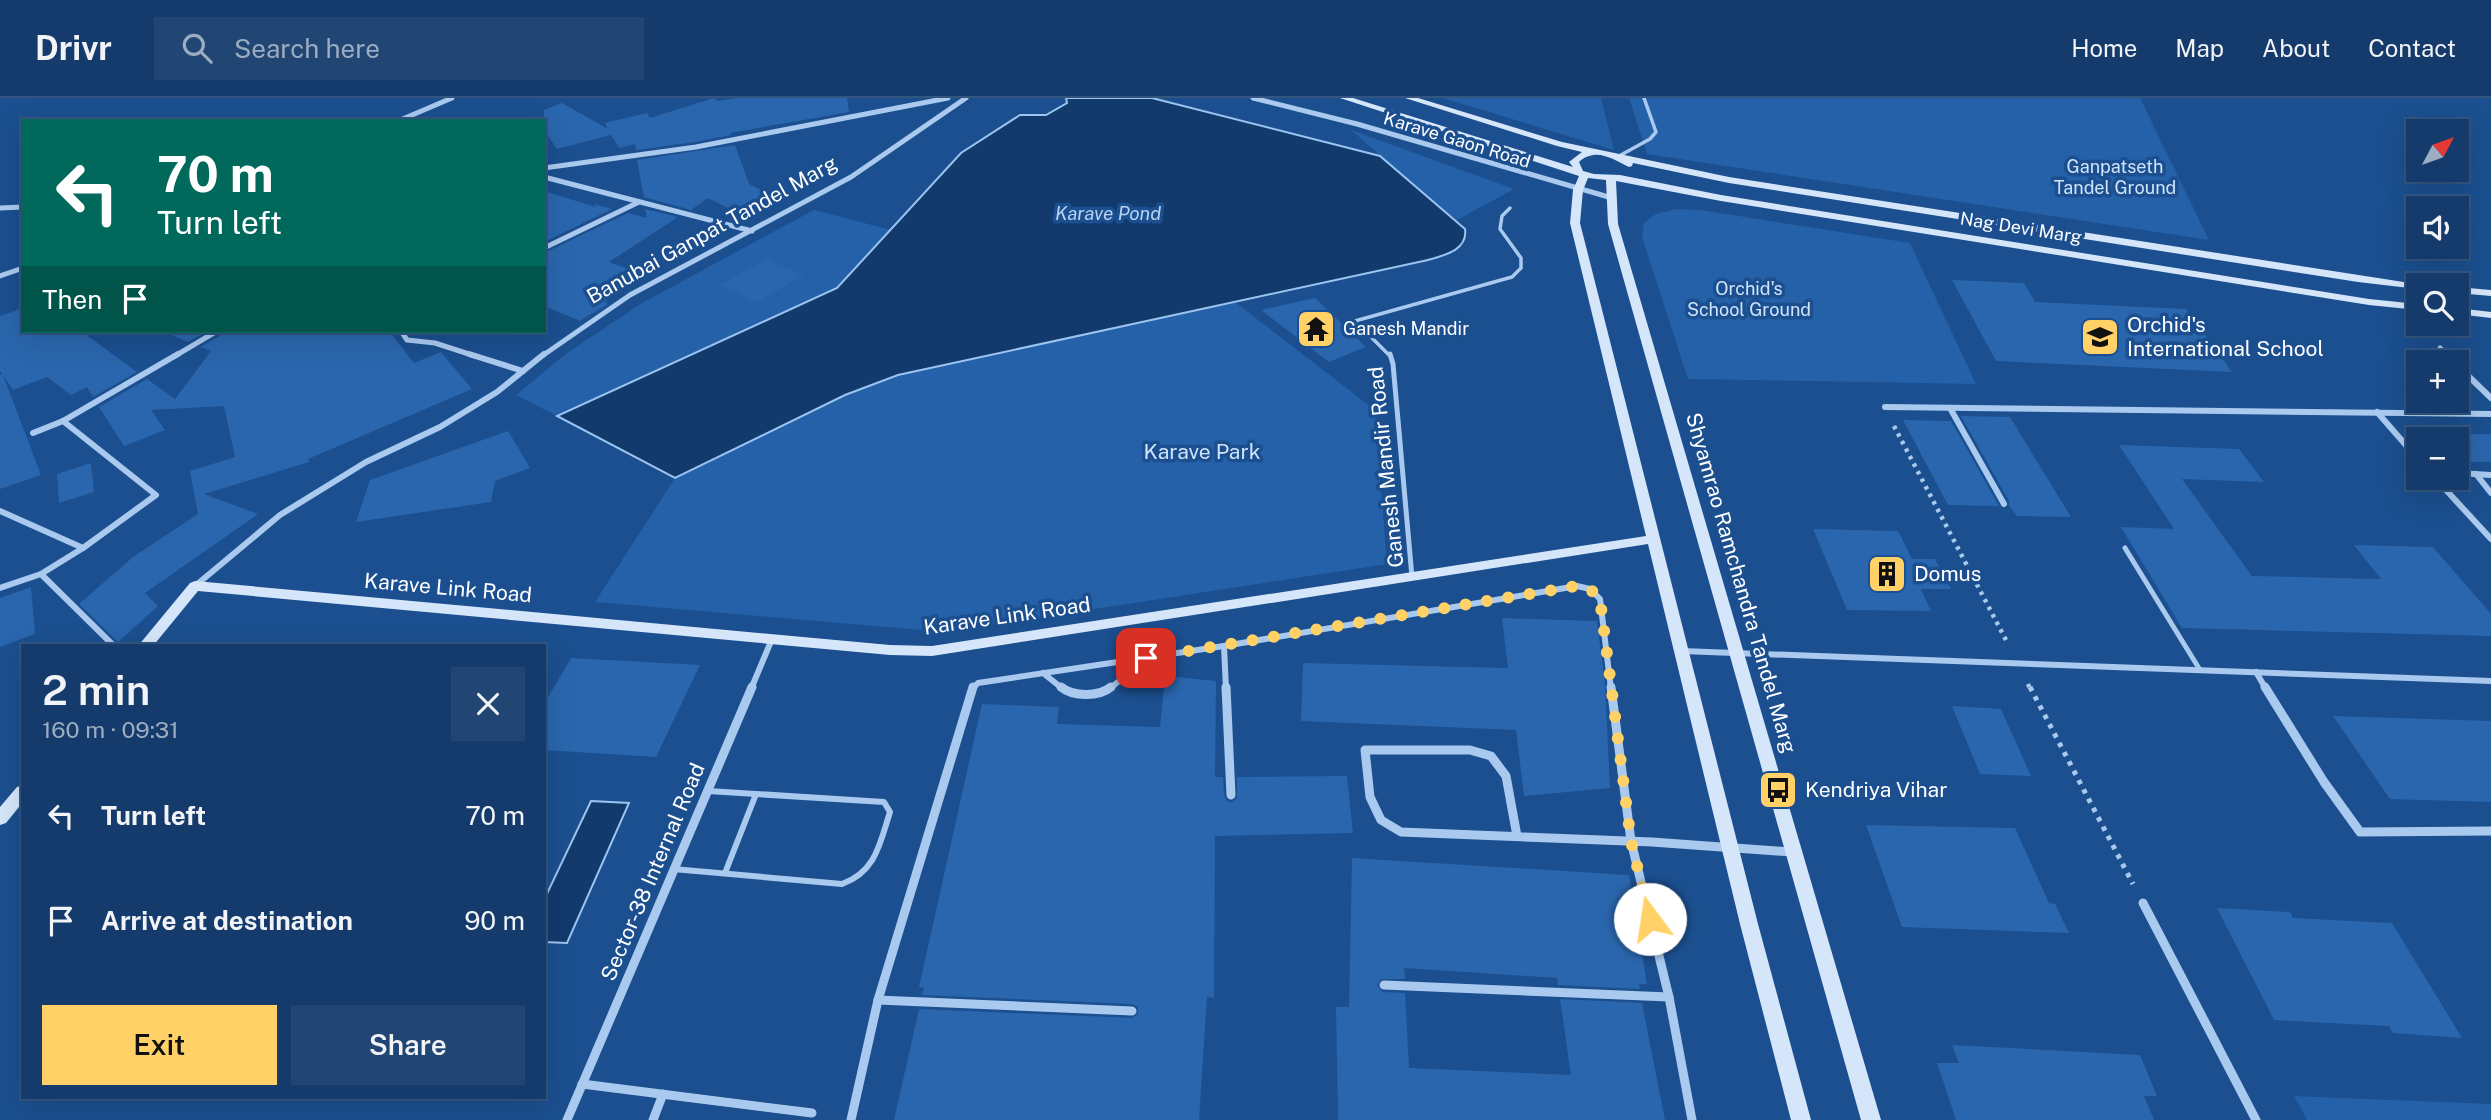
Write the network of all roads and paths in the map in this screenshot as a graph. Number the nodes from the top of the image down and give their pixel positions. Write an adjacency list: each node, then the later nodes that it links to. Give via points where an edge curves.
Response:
1 (452, 98): 8 (street)
2 (948, 98): 11 (street, via 698,146)
3 (965, 98): 21 (street, Banubai Ganpat Tandel Marg, via 851,177)
4 (1253, 98): 15 (street, Karave Gaon Road)
5 (1344, 98): 12 (street)
6 (1409, 98): 9 (street)
7 (1644, 98): 10 (lane, via 1656,132)
8 (403, 119)
9 (1597, 152): 10 (street, Nag Devi Marg); 12 (street, via 1576,158 1575,166)
10 (1621, 157): 14 (street, Shyamrao Ramchandra Tandel Marg, via 1631,167 1626,175); 25 (street, Nag Devi Marg, via 1743,183)
11 (546, 168)
12 (1582, 172): 14 (street, Nag Devi Marg); 15 (street)
13 (546, 178): 17 (street)
14 (1615, 178): 16 (street, Shyamrao Ramchandra Tandel Marg); 28 (street, Nag Devi Marg, via 1735,201)
15 (1577, 190): 16 (street, Karave Gaon Road); 53 (street, via 1576,223)
16 (1612, 198): 66 (street, Shyamrao Ramchandra Tandel Marg, via 1613,224)
17 (640, 201): 21 (street); 22 (street)
18 (21, 207): 19 (street)
19 (0, 208)
20 (1510, 208): 58 (lane, Ganesh Mandir Road, via 1502,216 1500,229 1521,258 1521,268 1512,277 1355,321 1390,354 1393,364)
21 (752, 231): 33 (street, Banubai Ganpat Tandel Marg, via 630,295)
22 (546, 247)
23 (21, 269): 24 (street)
24 (0, 276)
25 (2406, 285)
26 (2469, 291): 27 (street)
27 (2491, 293)
28 (2406, 305)
29 (2469, 313): 30 (street)
30 (2491, 315)
31 (214, 333): 42 (street)
32 (402, 333): 33 (street, via 407,340 435,343)
33 (523, 371): 59 (street, Banubai Ganpat Tandel Marg, via 440,427 366,462 280,515)
34 (2469, 377): 35 (street)
35 (2478, 386): 36 (street); 37 (street)
36 (2491, 386)
37 (2491, 398)
38 (1885, 407): 39 (street)
39 (1950, 408): 40 (street); 50 (street)
40 (2377, 412): 41 (street); 44 (street)
41 (2491, 414)
42 (63, 421): 43 (street); 55 (street, via 156,495)
43 (33, 433)
44 (2406, 445)
45 (2469, 474): 46 (street)
46 (2476, 474): 47 (street); 49 (street)
47 (2491, 475)
48 (2447, 490): 52 (street)
49 (2491, 493)
50 (2004, 504)
51 (0, 511): 55 (street)
52 (2488, 533): 54 (street)
53 (1654, 539): 58 (street, Karave Link Road); 65 (street)
54 (2491, 539)
55 (83, 548): 57 (street)
56 (2125, 548): 68 (lane)
57 (41, 574): 60 (street); 62 (street)
58 (1412, 576): 61 (street, Karave Link Road, via 932,651)
59 (195, 586): 61 (street, Karave Link Road); 63 (street, Banubai Ganpat Tandel Marg)
60 (0, 588)
61 (772, 639): 72 (street, Sector-38 Internal Road)
62 (112, 644)
63 (147, 644)
64 (1224, 646): 67 (street); 75 (street); 79 (street, via 1577,586 1590,589 1600,599)
65 (1682, 651): 66 (street); 80 (street)
66 (1738, 653): 68 (street); 81 (street, Shyamrao Ramchandra Tandel Marg)
67 (1127, 660): 70 (street); 70 (street, via 1123,678 1107,691 1067,692)
68 (2200, 670): 69 (street)
69 (2256, 672): 71 (street); 77 (street, via 2360,832)
70 (1043, 673): 87 (street, via 972,687)
71 (2491, 681)
72 (707, 791): 74 (lane); 82 (street, Sector-38 Internal Road)
73 (21, 793): 76 (street)
74 (757, 794): 83 (lane); 83 (lane, via 884,802 890,812 872,867 858,880 842,884)
75 (1231, 795)
76 (0, 818)
77 (2491, 831)
78 (1517, 836): 78 (street, via 1401,832 1381,820 1370,797 1365,750 1470,750 1491,756 1506,776); 79 (street)
79 (1631, 841): 80 (street); 86 (street)
80 (1731, 849): 81 (street); 96 (street)
81 (1796, 852): 97 (street, Shyamrao Ramchandra Tandel Marg)
82 (673, 869): 83 (lane); 89 (street, Sector-38 Internal Road)
83 (725, 873)
84 (2143, 903): 98 (street)
85 (1384, 985): 86 (street)
86 (1669, 997): 95 (street)
87 (878, 1000): 88 (street); 94 (street)
88 (1132, 1011)
89 (582, 1084): 90 (street); 92 (street, Sector-38 Internal Road)
90 (663, 1094): 91 (street); 93 (street)
91 (811, 1113)
92 (567, 1120)
93 (653, 1120)
94 (851, 1120)
95 (1692, 1120)
96 (1801, 1120)
97 (1871, 1120)
98 (2256, 1120)

